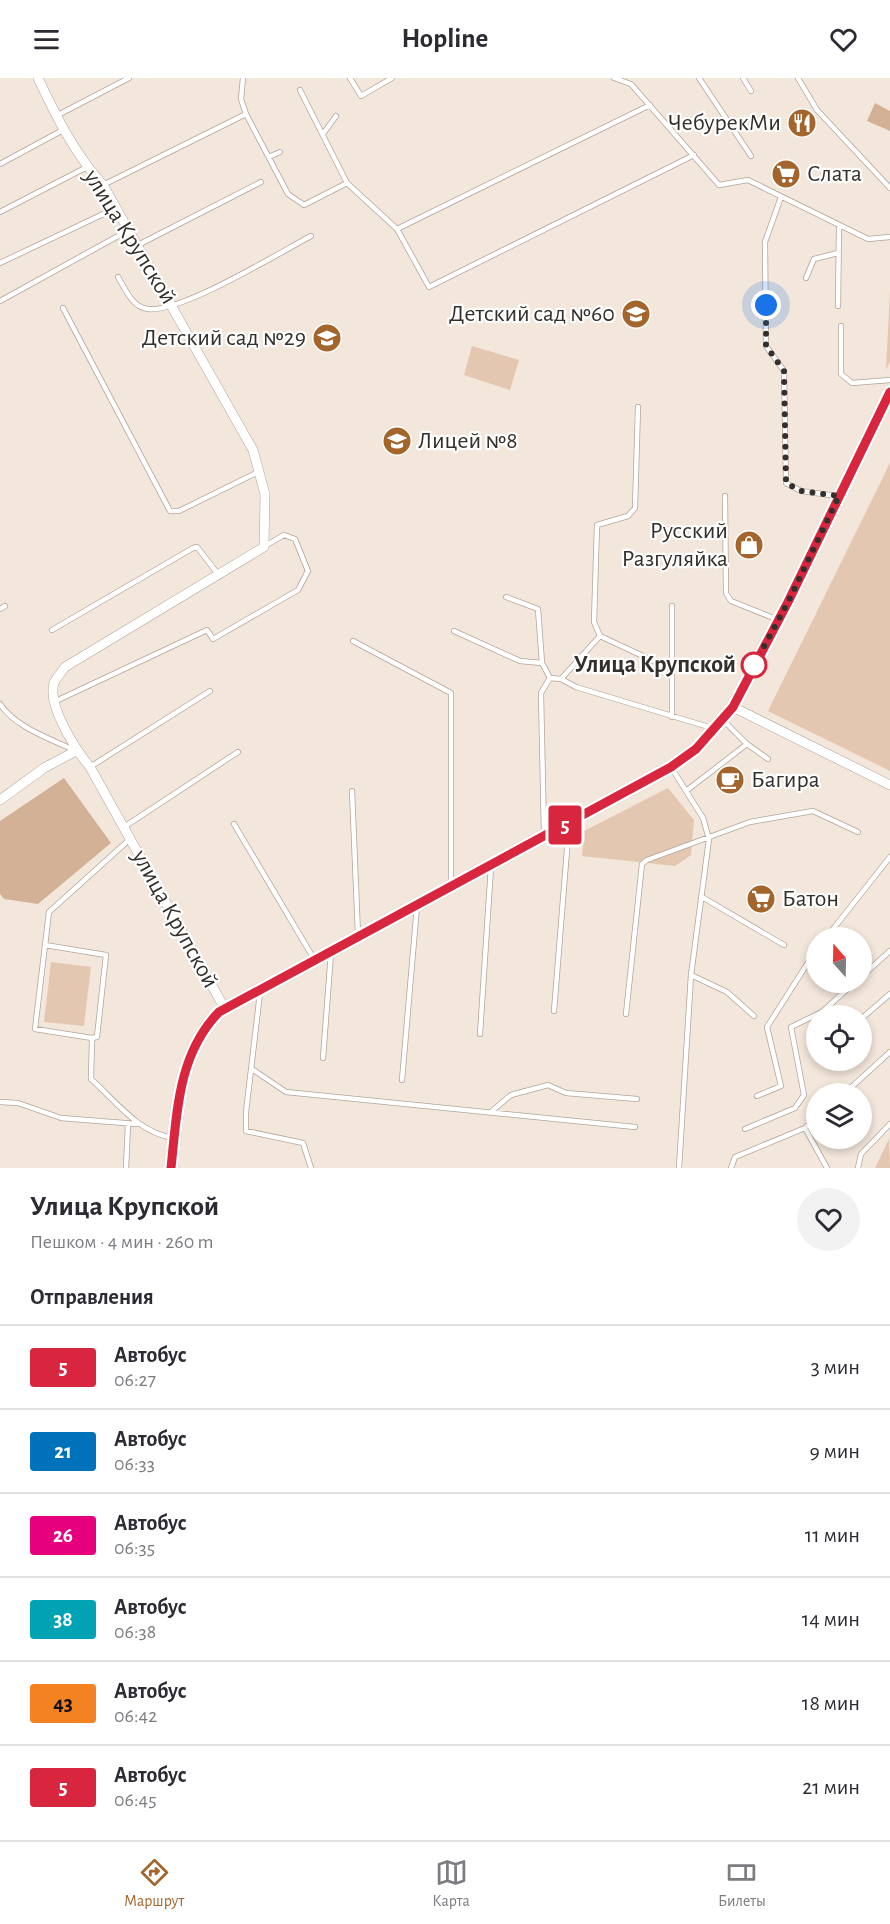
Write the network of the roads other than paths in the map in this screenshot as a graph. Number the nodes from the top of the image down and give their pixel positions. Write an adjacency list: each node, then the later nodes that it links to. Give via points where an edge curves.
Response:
1 (38, 78): 14 (street, улица Крупской)
2 (129, 78): 14 (lane)
3 (243, 78): 13 (lane, via 241,99)
4 (350, 78): 5 (lane, via 361,96)
5 (392, 78)
6 (614, 78): 12 (lane, via 631,84)
7 (699, 78): 20 (lane)
8 (743, 78): 11 (lane)
9 (798, 78): 27 (lane, via 817,110)
10 (300, 90): 17 (lane)
11 (752, 91)
12 (650, 105): 19 (lane); 32 (lane)
13 (246, 114): 21 (lane); 26 (lane)
14 (56, 116): 16 (street, улица Крупской)
15 (336, 116): 17 (lane)
16 (63, 130): 22 (lane); 23 (street, улица Крупской)
17 (323, 134): 25 (lane)
18 (280, 152): 21 (lane)
19 (694, 155): 28 (lane, via 719,184 748,180); 32 (lane, via 429,287)
20 (751, 156)
21 (268, 157): 25 (lane, via 288,194 304,205)
22 (0, 164)
23 (87, 167): 26 (street, улица Крупской); 30 (lane)
24 (261, 182): 36 (lane)
25 (347, 183): 32 (lane)
26 (103, 185): 29 (street, улица Крупской)
27 (890, 188)
28 (781, 197): 31 (lane); 51 (lane, via 765,242 766,346 784,371 786,483 801,491)
29 (116, 208): 33 (street, улица Крупской); 38 (lane)
30 (0, 212)
31 (839, 227): 35 (lane, via 868,239); 37 (lane)
32 (397, 229)
33 (129, 230): 36 (street, улица Крупской); 41 (lane)
34 (311, 236): 43 (lane)
35 (890, 237)
36 (138, 245): 43 (street, улица Крупской)
37 (838, 253): 40 (lane, via 814,259); 42 (lane)
38 (0, 263)
39 (118, 277): 43 (lane, via 132,302 147,309)
40 (806, 279)
41 (0, 301)
42 (838, 306)
43 (174, 307): 49 (street, улица Крупской, via 253,450)
44 (63, 308): 49 (lane, via 170,511 179,511)
45 (841, 326): 46 (lane, via 841,374 852,383)
46 (890, 380)
47 (890, 392): 51 (street, улица Крупской)
48 (638, 407): 59 (lane, via 635,508 628,516 597,525 594,622)
49 (260, 471): 52 (street, улица Крупской, via 265,494)
50 (725, 496): 56 (lane, via 726,593 731,601)
51 (839, 496): 56 (street, улица Крупской)
52 (264, 547): 53 (street); 66 (lane, via 284,535 295,539 308,571 298,590 213,639 207,630)
53 (218, 574): 57 (lane, via 197,547 193,548); 66 (street, via 65,667 54,682)
54 (506, 597): 61 (lane, via 538,609)
55 (672, 606): 62 (lane)
56 (779, 620): 68 (street, улица Крупской)
57 (52, 630)
58 (454, 631): 61 (lane, via 520,661)
59 (600, 636): 62 (lane); 64 (lane)
60 (353, 641): 90 (lane, via 451,693)
61 (542, 663): 63 (lane)
62 (673, 670): 69 (lane)
63 (550, 678): 64 (lane); 85 (lane, via 542,693)
64 (561, 679): 69 (lane)
65 (210, 692): 75 (lane)
66 (56, 701): 72 (street, улица Крупской)
67 (0, 704): 72 (lane, via 6,713 29,728)
68 (733, 707): 70 (street, улица Крупской); 77 (street)
69 (672, 717): 70 (lane)
70 (720, 725): 71 (lane); 76 (street, улица Крупской)
71 (747, 744): 74 (lane); 79 (lane)
72 (76, 751): 75 (street, улица Крупской); 80 (street, via 44,768)
73 (238, 752): 83 (lane)
74 (768, 759)
75 (90, 767): 83 (street, улица Крупской)
76 (671, 767): 79 (lane); 81 (street, улица Крупской)
77 (890, 785)
78 (352, 791): 94 (lane)
79 (686, 791): 87 (lane, via 703,818)
80 (0, 800)
81 (569, 823): 85 (street, улица Крупской); 108 (lane)
82 (234, 824): 99 (lane)
83 (124, 827): 86 (street, улица Крупской)
84 (858, 832): 87 (lane, via 813,811 750,822)
85 (544, 836): 89 (street, улица Крупской)
86 (130, 839): 95 (lane, via 49,912); 106 (street, улица Крупской)
87 (709, 839): 91 (lane); 109 (lane, via 642,864)
88 (890, 858): 93 (lane)
89 (491, 864): 90 (street, улица Крупской); 111 (lane)
90 (451, 886): 92 (street, улица Крупской)
91 (702, 897): 96 (lane); 102 (lane)
92 (417, 904): 94 (street, улица Крупской); 116 (lane)
93 (835, 927)
94 (358, 935): 97 (street, улица Крупской)
95 (45, 945): 112 (lane, via 35,1029); 112 (lane, via 106,955 97,1036)
96 (784, 945)
97 (331, 949): 99 (street, улица Крупской); 114 (lane)
98 (890, 951): 101 (lane)
99 (314, 959): 103 (street, улица Крупской)
100 (806, 966): 118 (lane, via 767,1027 781,1086)
101 (872, 967)
102 (691, 975): 110 (lane, via 728,992); 132 (lane)
103 (261, 987): 106 (street, улица Крупской); 115 (lane)
104 (843, 993): 127 (lane, via 822,1012 791,1027 804,1095 795,1108)
105 (890, 994): 107 (lane)
106 (225, 1009): 128 (street, via 210,1022 187,1061)
107 (872, 1010)
108 (554, 1011)
109 (626, 1014)
110 (754, 1016)
111 (480, 1034)
112 (92, 1038): 123 (lane, via 91,1079)
113 (890, 1052): 117 (lane)
114 (323, 1058)
115 (252, 1069): 121 (lane, via 286,1092); 131 (lane, via 246,1131 303,1143)
116 (402, 1080)
117 (856, 1083)
118 (757, 1096)
119 (637, 1099): 121 (lane, via 566,1094 548,1085 511,1095)
120 (0, 1102): 122 (lane, via 18,1103 61,1118)
121 (492, 1111): 125 (lane)
122 (128, 1124): 123 (lane); 129 (lane)
123 (137, 1124): 128 (lane, via 157,1136)
124 (890, 1124): 135 (lane, via 861,1154)
125 (635, 1127)
126 (805, 1128): 133 (lane, via 735,1157); 134 (lane)
127 (745, 1129)
128 (174, 1138): 130 (street)
129 (126, 1168)
130 (171, 1168)
131 (311, 1168)
132 (679, 1168)
133 (731, 1168)
134 (827, 1168)
135 (858, 1168)

